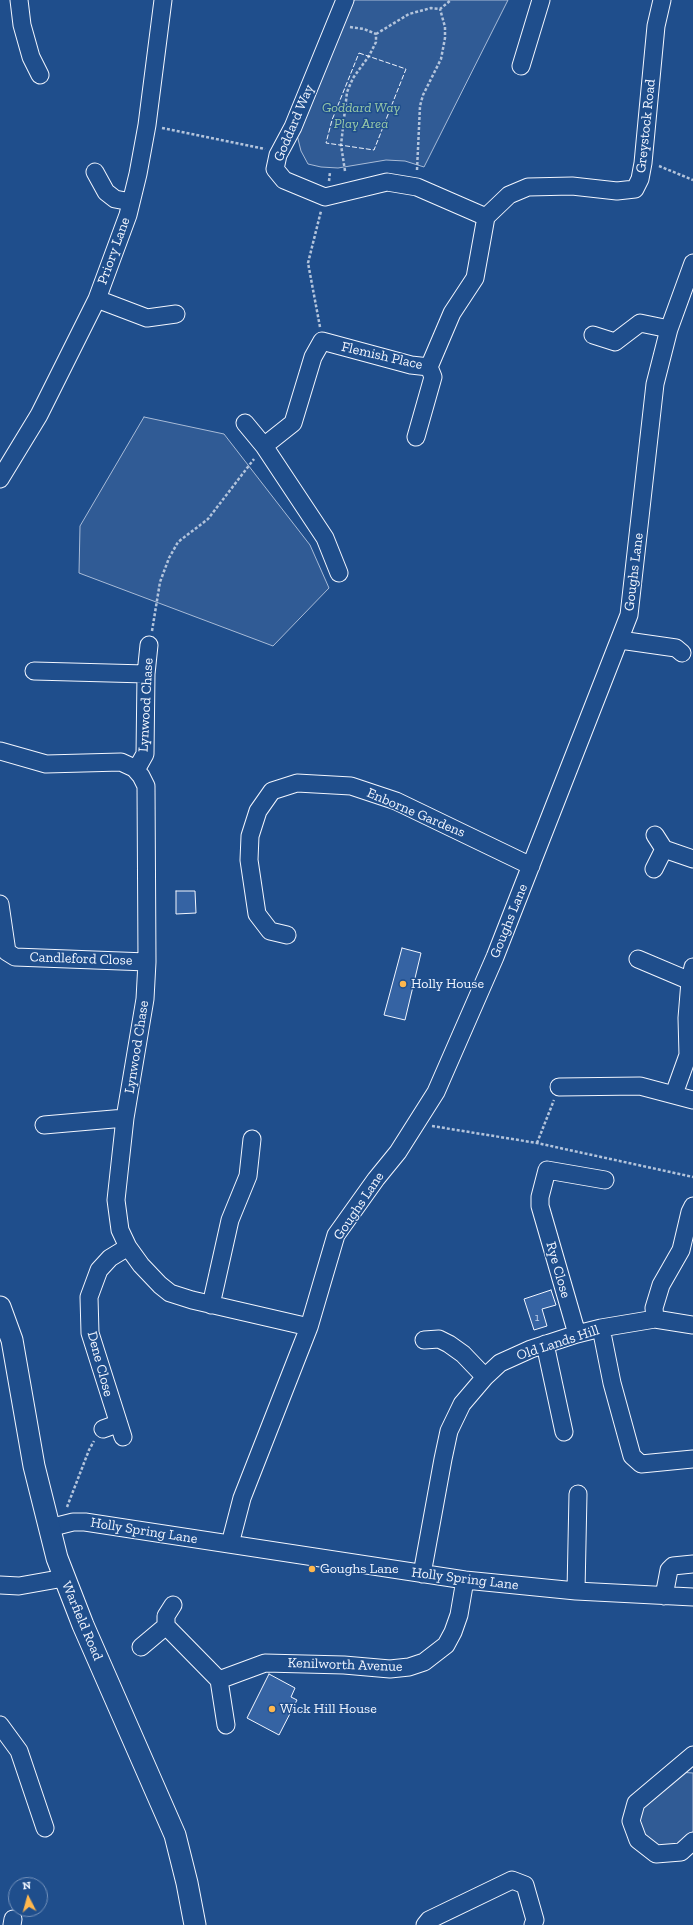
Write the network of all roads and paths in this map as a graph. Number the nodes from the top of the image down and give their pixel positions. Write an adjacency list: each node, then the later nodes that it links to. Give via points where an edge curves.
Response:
1 (19, 0): 11 (street, via 22,25 31,57)
2 (163, 0): 12 (street, Priory Lane)
3 (345, 0): 8 (street, Goddard Way)
4 (451, 0): 7 (path)
5 (541, 0): 10 (street)
6 (662, 0): 21 (street, Greystock Road, via 656,26 643,163 640,179 634,189 617,191 572,186 528,187 509,195)
7 (440, 9): 9 (path, via 431,8 408,14); 15 (path, via 445,38 441,59 420,106)
8 (336, 23): 9 (path); 21 (street, Goddard Way, via 293,127 278,155 276,168 284,180 325,196 387,182 417,187)
9 (376, 34): 16 (path, via 376,42 352,78 347,92 341,145)
10 (521, 66)
11 (40, 75)
12 (147, 125): 13 (path); 19 (street, Priory Lane)
13 (269, 150)
14 (655, 165): 18 (path)
15 (417, 170)
16 (344, 171)
17 (95, 172): 19 (street, via 106,192 115,200)
18 (693, 180)
19 (131, 202): 23 (street, Priory Lane)
20 (321, 210): 27 (path, via 308,263)
21 (486, 217): 28 (street, Flemish Place, via 475,278 452,313)
22 (693, 263): 25 (street, Goughs Lane)
23 (97, 299): 24 (street, via 147,318); 32 (street, Priory Lane, via 39,415)
24 (176, 314)
25 (669, 329): 26 (street, via 640,323 615,342); 34 (street, Goughs Lane, via 655,384 630,615)
26 (593, 334)
27 (322, 341): 28 (street, Flemish Place, via 411,365); 31 (street, Flemish Place, via 313,357 293,423)
28 (429, 367): 30 (street, via 433,377)
29 (245, 423): 31 (street)
30 (416, 437)
31 (264, 446): 33 (street, via 325,538); 35 (path, via 208,519 178,542 160,582)
32 (0, 479)
33 (339, 573)
34 (620, 640): 36 (street, via 676,648); 42 (street, Goughs Lane)
35 (149, 645): 38 (street, Lynwood Chase)
36 (682, 653)
37 (34, 671): 38 (street)
38 (146, 674): 40 (street, Lynwood Chase, via 145,754)
39 (0, 751): 40 (street, via 46,764 121,762)
40 (136, 770): 47 (street, Lynwood Chase, via 146,786)
41 (693, 859): 43 (street, via 659,842)
42 (531, 866): 45 (street, Enborne Gardens, via 396,801 351,786 297,782 272,791 258,811 250,836 249,860 257,914 270,931); 53 (street, Goughs Lane, via 495,957 436,1092)
43 (654, 869)
44 (0, 904): 47 (street, Candleford Close, via 7,952 15,957)
45 (287, 935)
46 (638, 959): 48 (street)
47 (147, 962): 52 (street, Lynwood Chase, via 145,999)
48 (691, 974): 50 (street, via 687,1018 688,1055)
49 (559, 1087): 50 (street, via 640,1086); 56 (path)
50 (674, 1094): 51 (street)
51 (693, 1100)
52 (125, 1118): 54 (street); 60 (street, Lynwood Chase, via 116,1200 120,1230)
53 (418, 1123): 56 (path); 65 (street, Goughs Lane, via 336,1236)
54 (44, 1125)
55 (252, 1139): 61 (street, via 248,1176 230,1220)
56 (537, 1143): 57 (path)
57 (693, 1177)
58 (605, 1180): 67 (street, Rye Close, via 547,1170 540,1197 540,1206)
59 (693, 1206): 63 (street, via 681,1250 661,1285 654,1308)
60 (128, 1247): 61 (street, Lynwood Chase, via 146,1270 170,1293); 71 (street, Dene Close, via 110,1258 99,1270 89,1297 90,1333)
61 (211, 1305): 65 (street, Lynwood Chase)
62 (0, 1307): 76 (main road, Warfield Road, via 12,1340 34,1466)
63 (655, 1319): 64 (street, Old Lands Hill); 66 (street, Old Lands Hill)
64 (693, 1325)
65 (309, 1328): 77 (street, Goughs Lane, via 245,1491)
66 (601, 1328): 67 (street, Old Lands Hill); 73 (street, via 612,1383 632,1456 641,1464)
67 (577, 1334): 69 (street, Old Lands Hill)
68 (424, 1340): 70 (street, via 439,1340 449,1344 463,1354)
69 (545, 1344): 70 (street, Old Lands Hill, via 500,1363); 72 (street)
70 (485, 1377): 79 (street, Old Lands Hill, via 462,1404 449,1431)
71 (114, 1430): 75 (path, via 89,1450)
72 (564, 1432)
73 (693, 1459)
74 (578, 1494): 83 (street)
75 (65, 1512)
76 (48, 1528): 77 (street, Holly Spring Lane, via 85,1522); 80 (main road, Warfield Road)
77 (230, 1544): 79 (street, Holly Spring Lane)
78 (693, 1564): 84 (street, via 673,1566 669,1570)
79 (422, 1574): 81 (street, Holly Spring Lane)
80 (64, 1578): 82 (street, via 19,1586); 95 (main road, Warfield Road, via 175,1835 188,1883)
81 (465, 1580): 83 (street, Holly Spring Lane); 89 (street, Kenilworth Avenue, via 459,1616 453,1632 446,1645 424,1662 390,1669 265,1663)
82 (0, 1585)
83 (576, 1591): 84 (street, Holly Spring Lane)
84 (664, 1596): 85 (street, Holly Spring Lane)
85 (693, 1597)
86 (173, 1604): 87 (street, via 166,1616)
87 (166, 1626): 88 (street); 89 (street)
88 (141, 1647)
89 (219, 1680): 90 (street)
90 (226, 1724)
91 (0, 1725): 93 (street, via 19,1751)
92 (693, 1755): 94 (street, via 636,1803 631,1821 638,1840 656,1854 681,1852)
93 (45, 1828)
94 (693, 1841)
95 (195, 1925)
96 (425, 1925): 97 (street, via 429,1920 512,1880 525,1885 535,1920)
97 (533, 1925)

